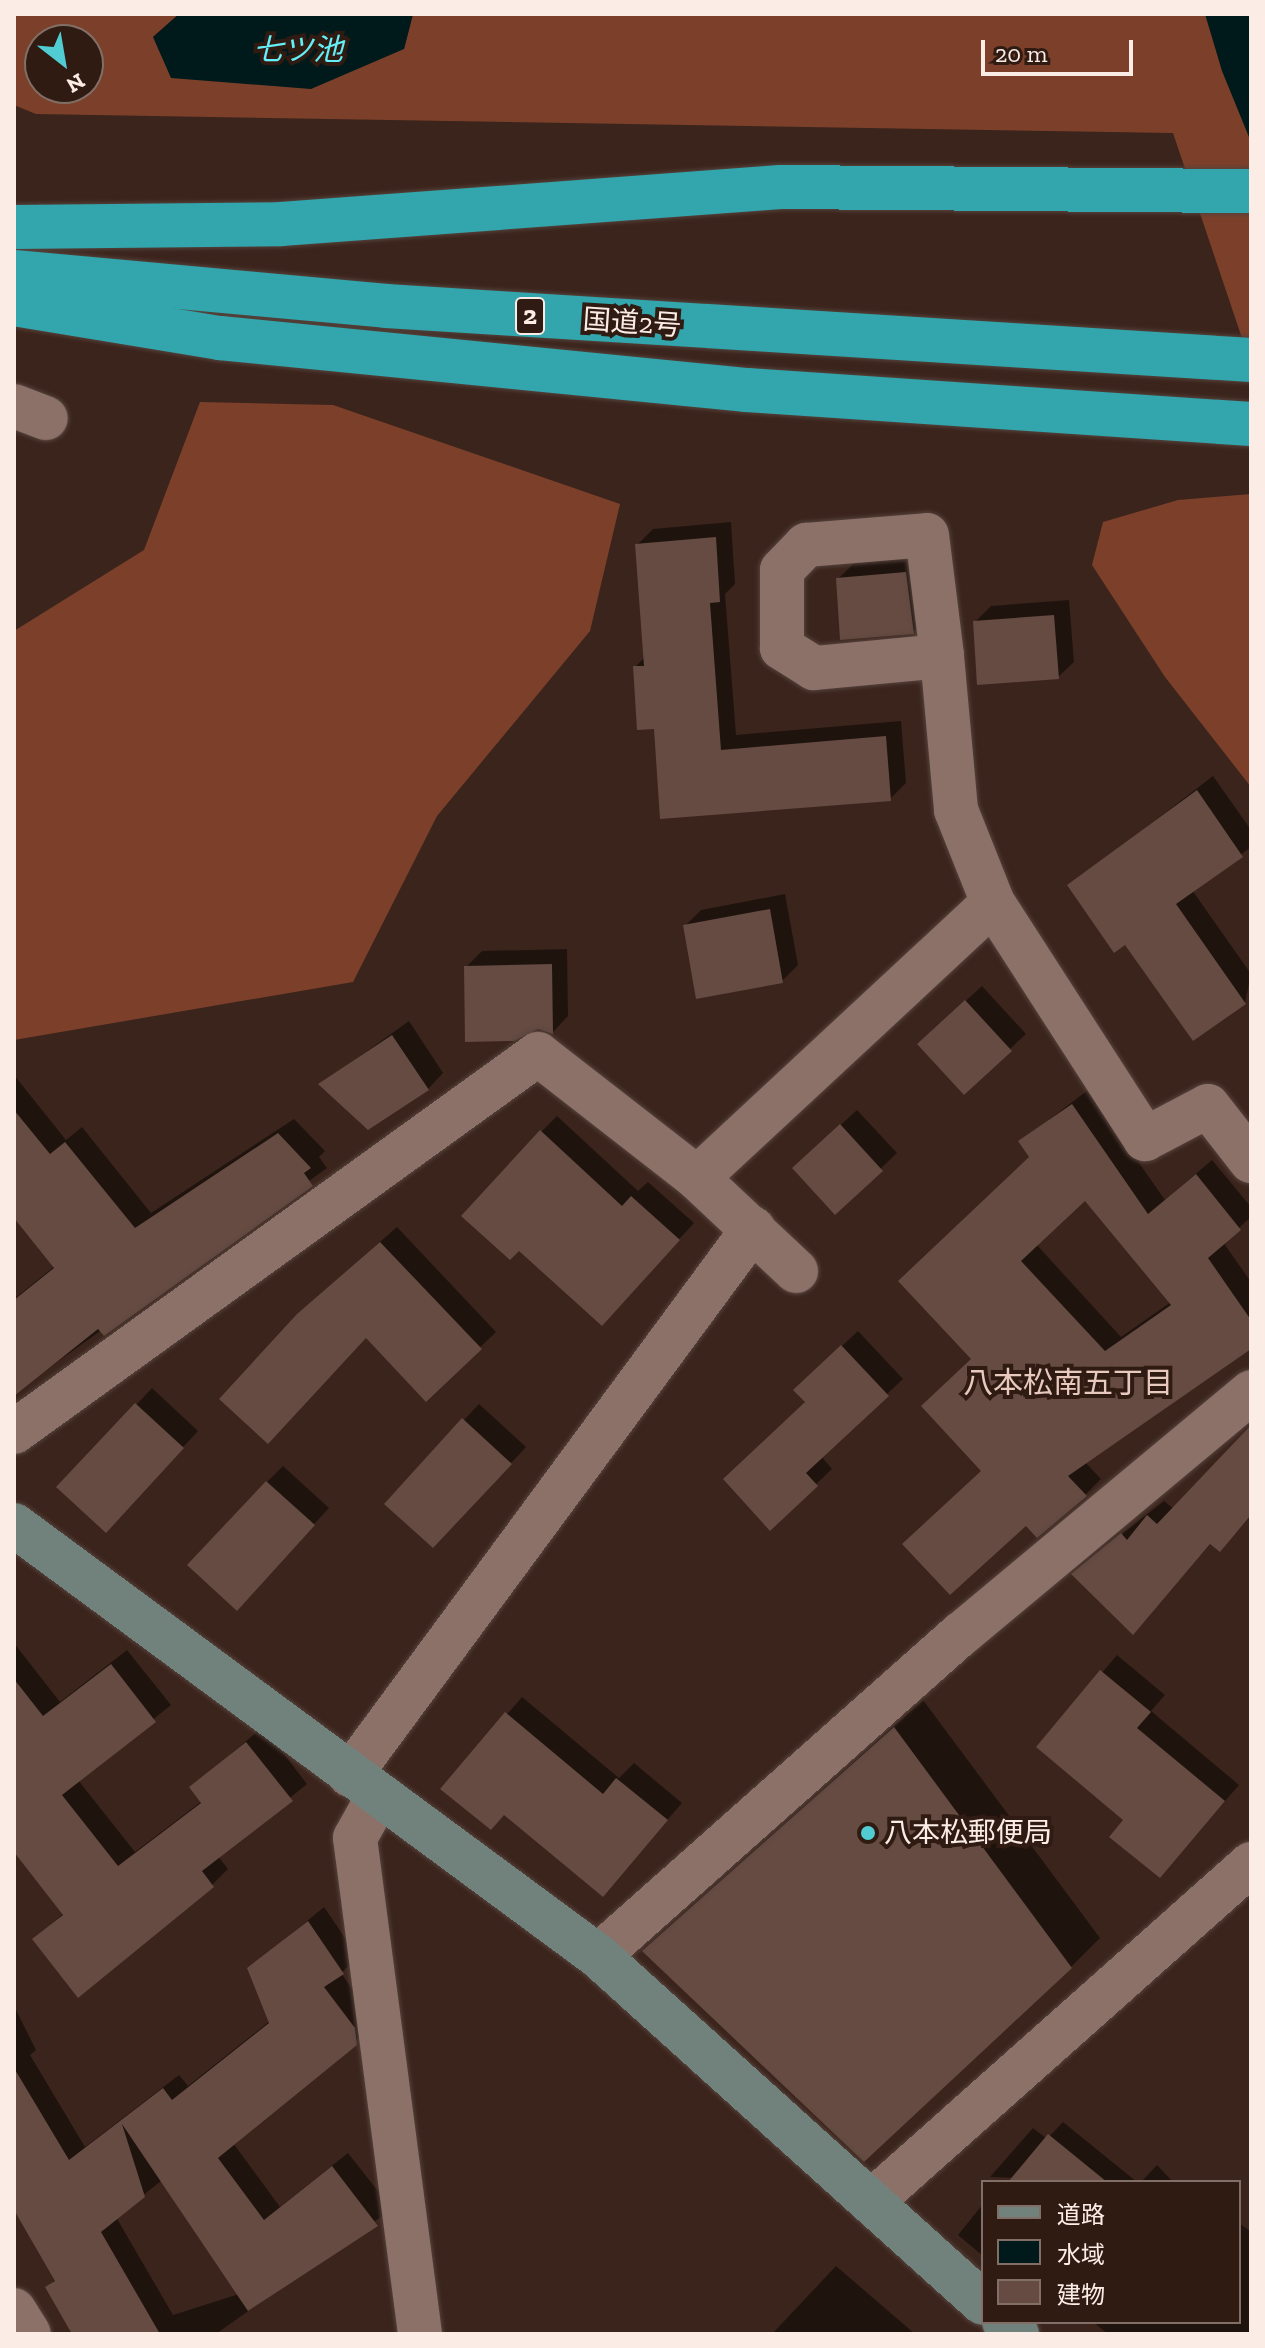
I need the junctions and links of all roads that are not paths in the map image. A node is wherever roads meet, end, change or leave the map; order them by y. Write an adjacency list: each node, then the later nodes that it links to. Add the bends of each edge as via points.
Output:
1 (1251, 191): 2 (highway, via 996,194 781,187 281,224)
2 (14, 227)
3 (14, 272): 5 (highway, 国道2号 / 2, via 1047,352)
4 (14, 304): 6 (highway, via 251,341 747,390)
5 (1251, 360)
6 (1251, 424)
7 (942, 656): 8 (street, via 956,810)
8 (993, 903): 9 (street, via 1145,1139 1208,1106); 10 (street)
9 (1251, 1161)
10 (697, 1178): 11 (street); 14 (street, via 538,1054)
11 (753, 1229): 12 (street); 16 (street)
12 (796, 1271)
13 (1251, 1392): 18 (street, via 961,1634)
14 (14, 1432)
15 (14, 1525): 16 (street)
16 (364, 1785): 18 (street); 23 (street, via 355,1838)
17 (1251, 1864): 19 (street)
18 (598, 1956): 19 (street)
19 (871, 2202): 20 (street)
20 (981, 2301)
21 (14, 2310): 22 (street)
22 (29, 2334)
23 (420, 2334)

